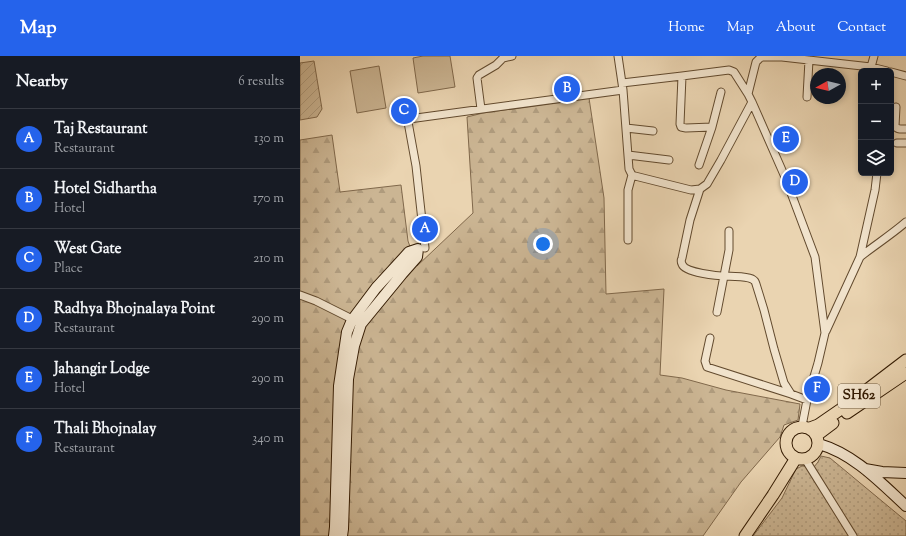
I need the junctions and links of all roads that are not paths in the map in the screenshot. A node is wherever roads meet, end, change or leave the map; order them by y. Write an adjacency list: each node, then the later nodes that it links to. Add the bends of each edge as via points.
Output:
1 (512, 56): 6 (street)
2 (618, 56): 13 (street)
3 (770, 56): 4 (street); 15 (street, via 760,58 756,62)
4 (782, 56): 7 (street)
5 (874, 56): 9 (street)
6 (503, 57): 19 (street, via 477,78)
7 (809, 60): 8 (street); 16 (street)
8 (865, 68)
9 (872, 68)
10 (894, 73): 12 (street)
11 (682, 76): 13 (street); 15 (street, via 732,70); 22 (street, via 681,127)
12 (906, 76)
13 (622, 87): 19 (street); 23 (street)
14 (721, 92): 22 (street)
15 (748, 94): 17 (street)
16 (807, 97)
17 (752, 102): 33 (street, via 707,184); 43 (street, via 785,177 812,249)
18 (896, 107): 20 (street)
19 (481, 110): 37 (street, via 408,120)
20 (894, 114)
21 (894, 122): 24 (street, via 896,128)
22 (712, 127): 30 (street)
23 (626, 128): 25 (street); 28 (street)
24 (906, 129)
25 (653, 131)
26 (897, 143): 27 (street)
27 (906, 143)
28 (628, 155): 29 (street); 31 (street)
29 (669, 160)
30 (699, 165)
31 (632, 175): 33 (street, via 691,190); 36 (street, via 628,190)
32 (877, 176): 38 (street)
33 (700, 189): 39 (street, via 681,263 685,269)
34 (906, 222): 38 (street)
35 (729, 231): 39 (street, via 729,250)
36 (628, 240)
37 (425, 248)
38 (860, 257): 43 (street)
39 (724, 276): 41 (street); 47 (street, via 751,279 756,284 784,383)
40 (300, 295): 42 (street)
41 (717, 312)
42 (357, 322): 42 (street, via 369,297 409,252 418,249 417,257); 54 (street, via 347,332 339,386); 55 (street, via 348,379)
43 (825, 333): 48 (street)
44 (710, 338): 47 (street, via 704,361 707,367)
45 (906, 360): 49 (main road, SH62, via 818,425)
46 (906, 373): 49 (main road, SH62)
47 (791, 394): 48 (street)
48 (807, 400): 49 (street)
49 (812, 433): 50 (main road, SH62, via 818,449 813,455); 50 (main road, SH62, via 794,428 787,436 788,451); 51 (street, via 826,446)
50 (800, 458): 56 (main road, SH62); 57 (street)
51 (865, 469): 52 (street); 53 (street)
52 (906, 473)
53 (906, 506)
54 (334, 536)
55 (342, 536)
56 (745, 536)
57 (853, 536)

